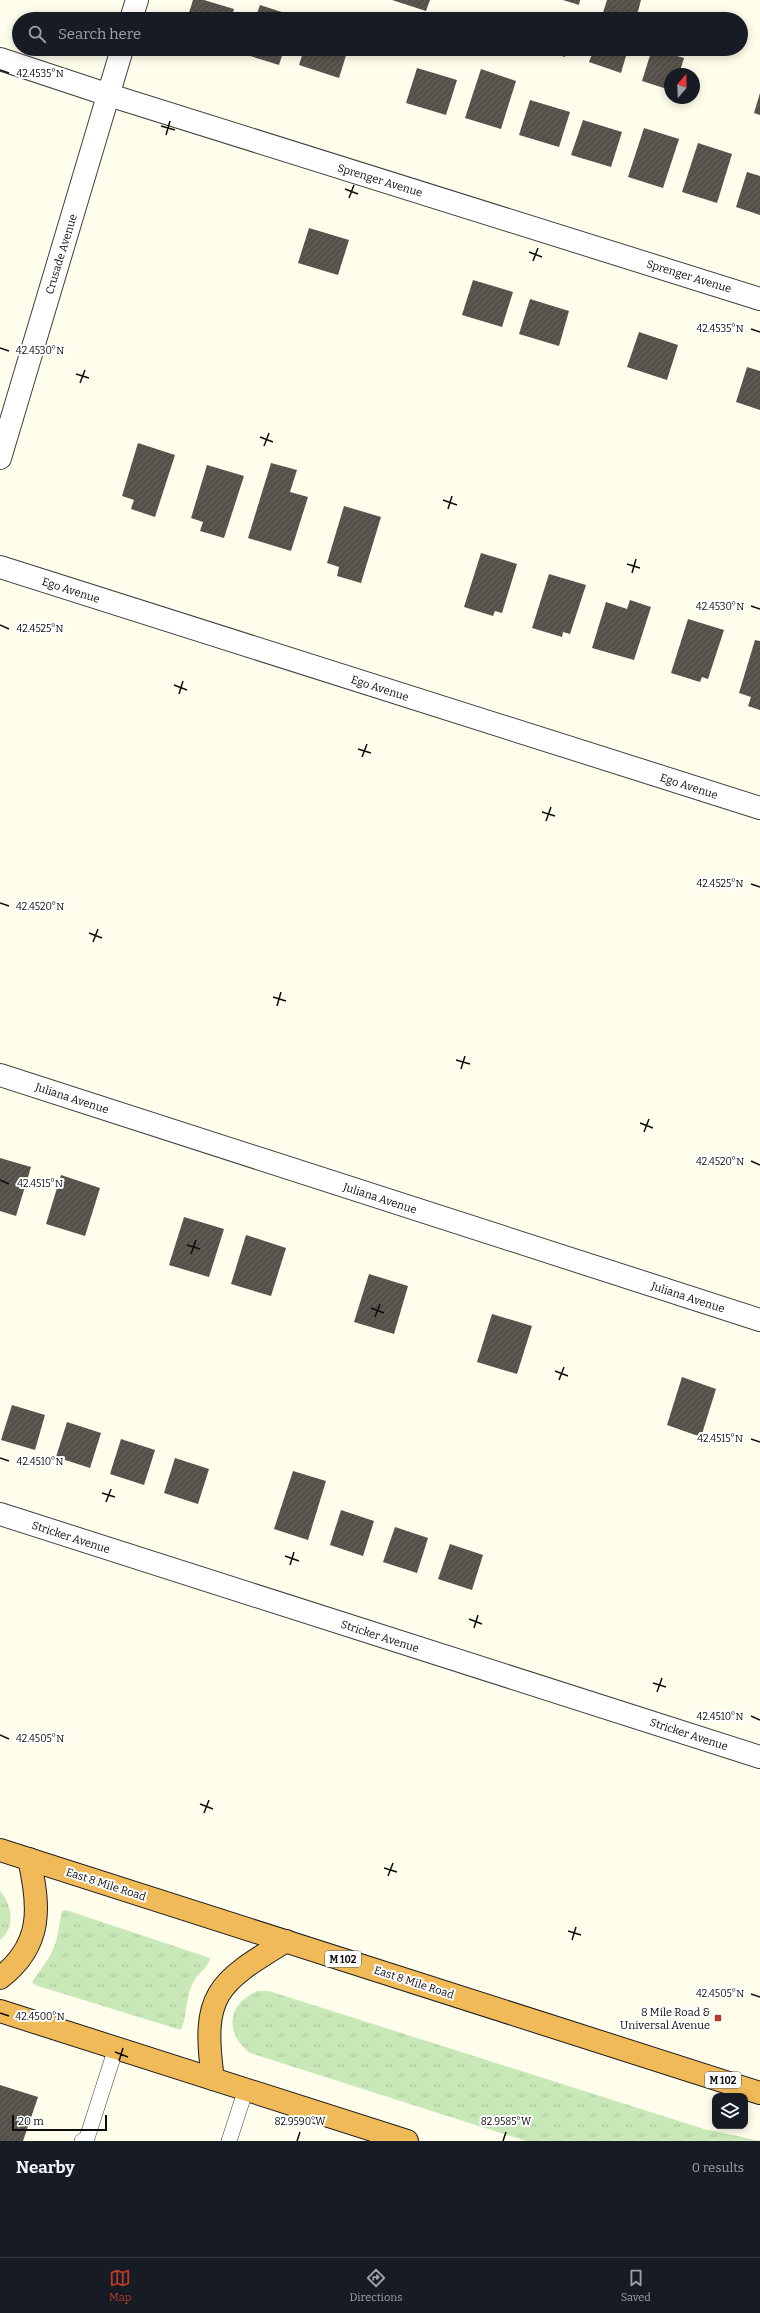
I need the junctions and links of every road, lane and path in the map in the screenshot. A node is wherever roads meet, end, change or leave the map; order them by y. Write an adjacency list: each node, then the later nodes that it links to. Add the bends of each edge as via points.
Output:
1 (137, 0): 2 (street)
2 (134, 12)
3 (120, 56): 5 (street, Crusade Avenue)
4 (0, 59): 5 (street, Sprenger Avenue)
5 (108, 95): 6 (street, Sprenger Avenue); 7 (street, Crusade Avenue)
6 (760, 299)
7 (0, 458)
8 (0, 567): 9 (street, Ego Avenue)
9 (760, 808)
10 (0, 1075): 11 (street, Juliana Avenue)
11 (760, 1320)
12 (0, 1514): 13 (street, Stricker Avenue)
13 (760, 1757)
14 (0, 1850): 15 (highway, East 8 Mile Road / M 102)
15 (29, 1859): 16 (highway, East 8 Mile Road / M 102); 17 (highway, via 38,1908 35,1925 22,1954)
16 (286, 1941): 20 (highway, via 238,1971 223,1986 215,2000 208,2032); 22 (highway, East 8 Mile Road / M 102)
17 (0, 1978)
18 (0, 2011): 19 (highway)
19 (116, 2048): 20 (highway); 23 (lane)
20 (213, 2079): 21 (highway)
21 (246, 2089): 24 (lane); 25 (highway)
22 (760, 2092)
23 (88, 2140)
24 (229, 2141)
25 (407, 2141)

